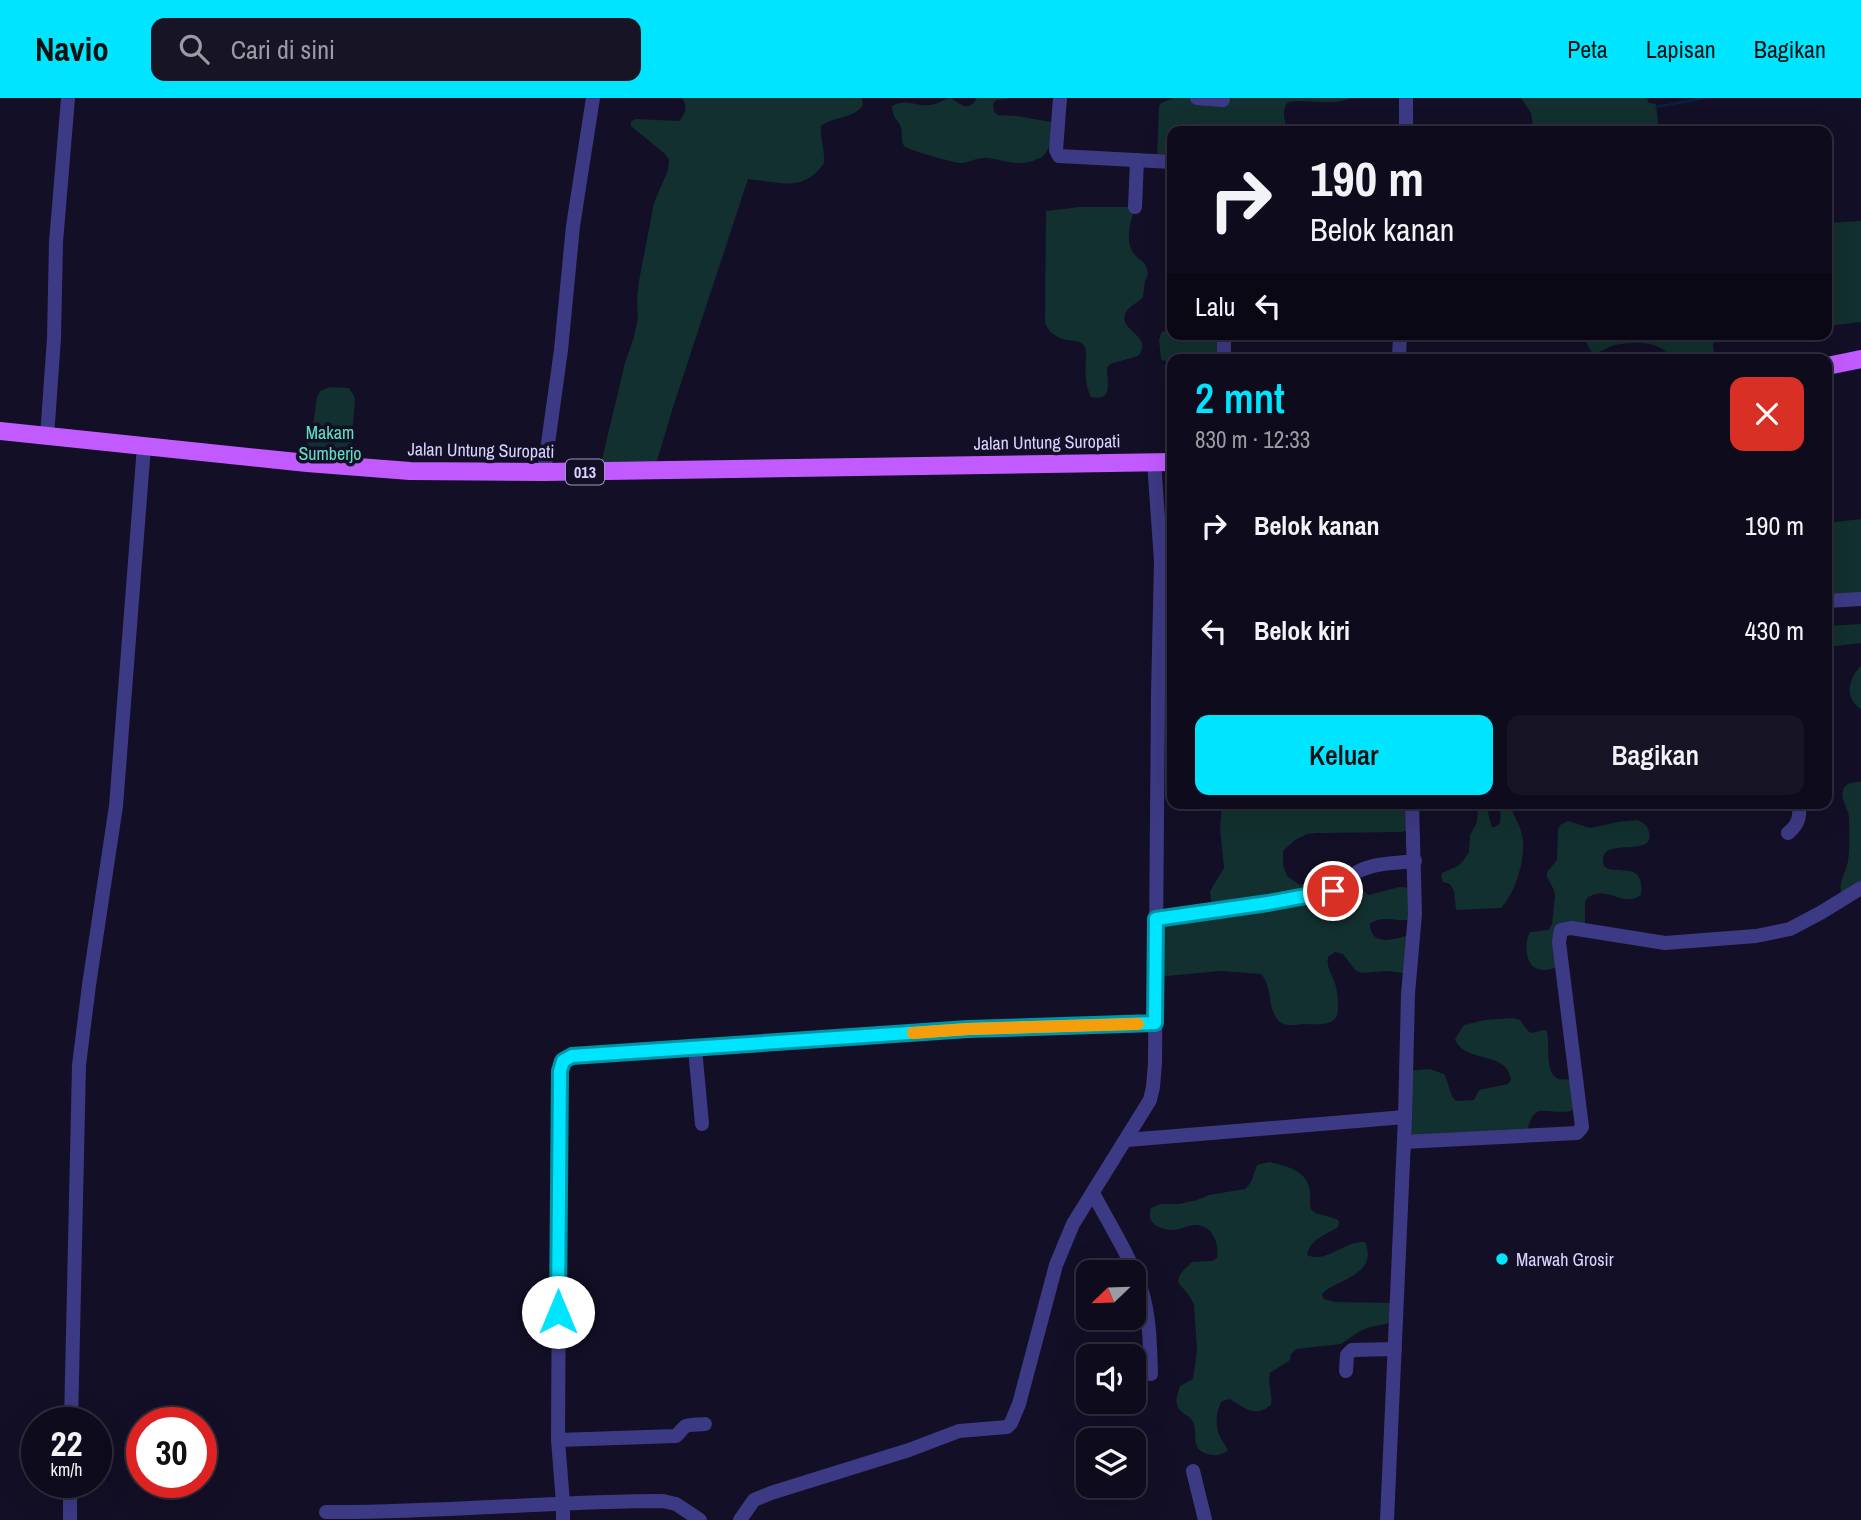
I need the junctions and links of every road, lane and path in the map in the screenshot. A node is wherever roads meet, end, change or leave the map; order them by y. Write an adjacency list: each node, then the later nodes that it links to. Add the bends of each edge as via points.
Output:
1 (68, 98): 14 (street)
2 (593, 98): 18 (street)
3 (1060, 98): 8 (street, via 1059,156)
4 (1197, 98): 6 (street)
5 (1406, 98): 7 (street)
6 (1223, 100)
7 (1406, 126)
8 (1137, 160): 9 (street); 10 (street)
9 (1167, 162)
10 (1135, 207)
11 (1861, 359): 12 (main road)
12 (1832, 365)
13 (0, 431): 14 (main road, Jalan Untung Suropati / 013)
14 (47, 437): 15 (main road, Jalan Untung Suropati / 013)
15 (144, 446): 18 (main road, Jalan Untung Suropati / 013, via 410,471); 37 (street, via 116,806 79,1065)
16 (1154, 461): 17 (main road, Jalan Untung Suropati / 013); 18 (main road, Jalan Untung Suropati / 013); 26 (street, via 1161,561)
17 (1167, 462)
18 (544, 472)
19 (1861, 599): 20 (street)
20 (1832, 601)
21 (1412, 809): 24 (street)
22 (1799, 809): 23 (street, via 1797,825)
23 (1788, 833)
24 (1415, 861): 26 (street, via 1367,867 1333,891); 29 (street)
25 (1861, 888): 32 (street, via 1790,929 1756,936 1665,943 1561,930 1580,1131)
26 (1156, 919): 27 (street)
27 (1155, 1023): 28 (street, via 968,1029); 31 (street, via 1150,1100)
28 (695, 1049): 30 (street); 39 (street, via 572,1056 563,1061)
29 (1405, 1117): 31 (street); 32 (street)
30 (702, 1124)
31 (1127, 1140): 33 (street)
32 (1404, 1142): 34 (street)
33 (1093, 1193): 36 (street, via 1138,1278); 48 (street, via 1073,1224 1056,1265 1019,1404 1007,1427 959,1431 771,1493 754,1500)
34 (1395, 1349): 35 (street, via 1352,1350); 50 (street)
35 (1346, 1371)
36 (1151, 1374)
37 (71, 1407)
38 (705, 1424): 39 (street, via 684,1427 676,1436)
39 (558, 1440): 42 (street)
40 (1193, 1471): 49 (street)
41 (70, 1498): 45 (street)
42 (563, 1503): 44 (street); 46 (street); 47 (street, via 663,1501)
43 (326, 1513): 44 (street)
44 (387, 1516)
45 (70, 1520)
46 (563, 1520)
47 (700, 1520)
48 (740, 1520)
49 (1205, 1520)
50 (1387, 1520)

